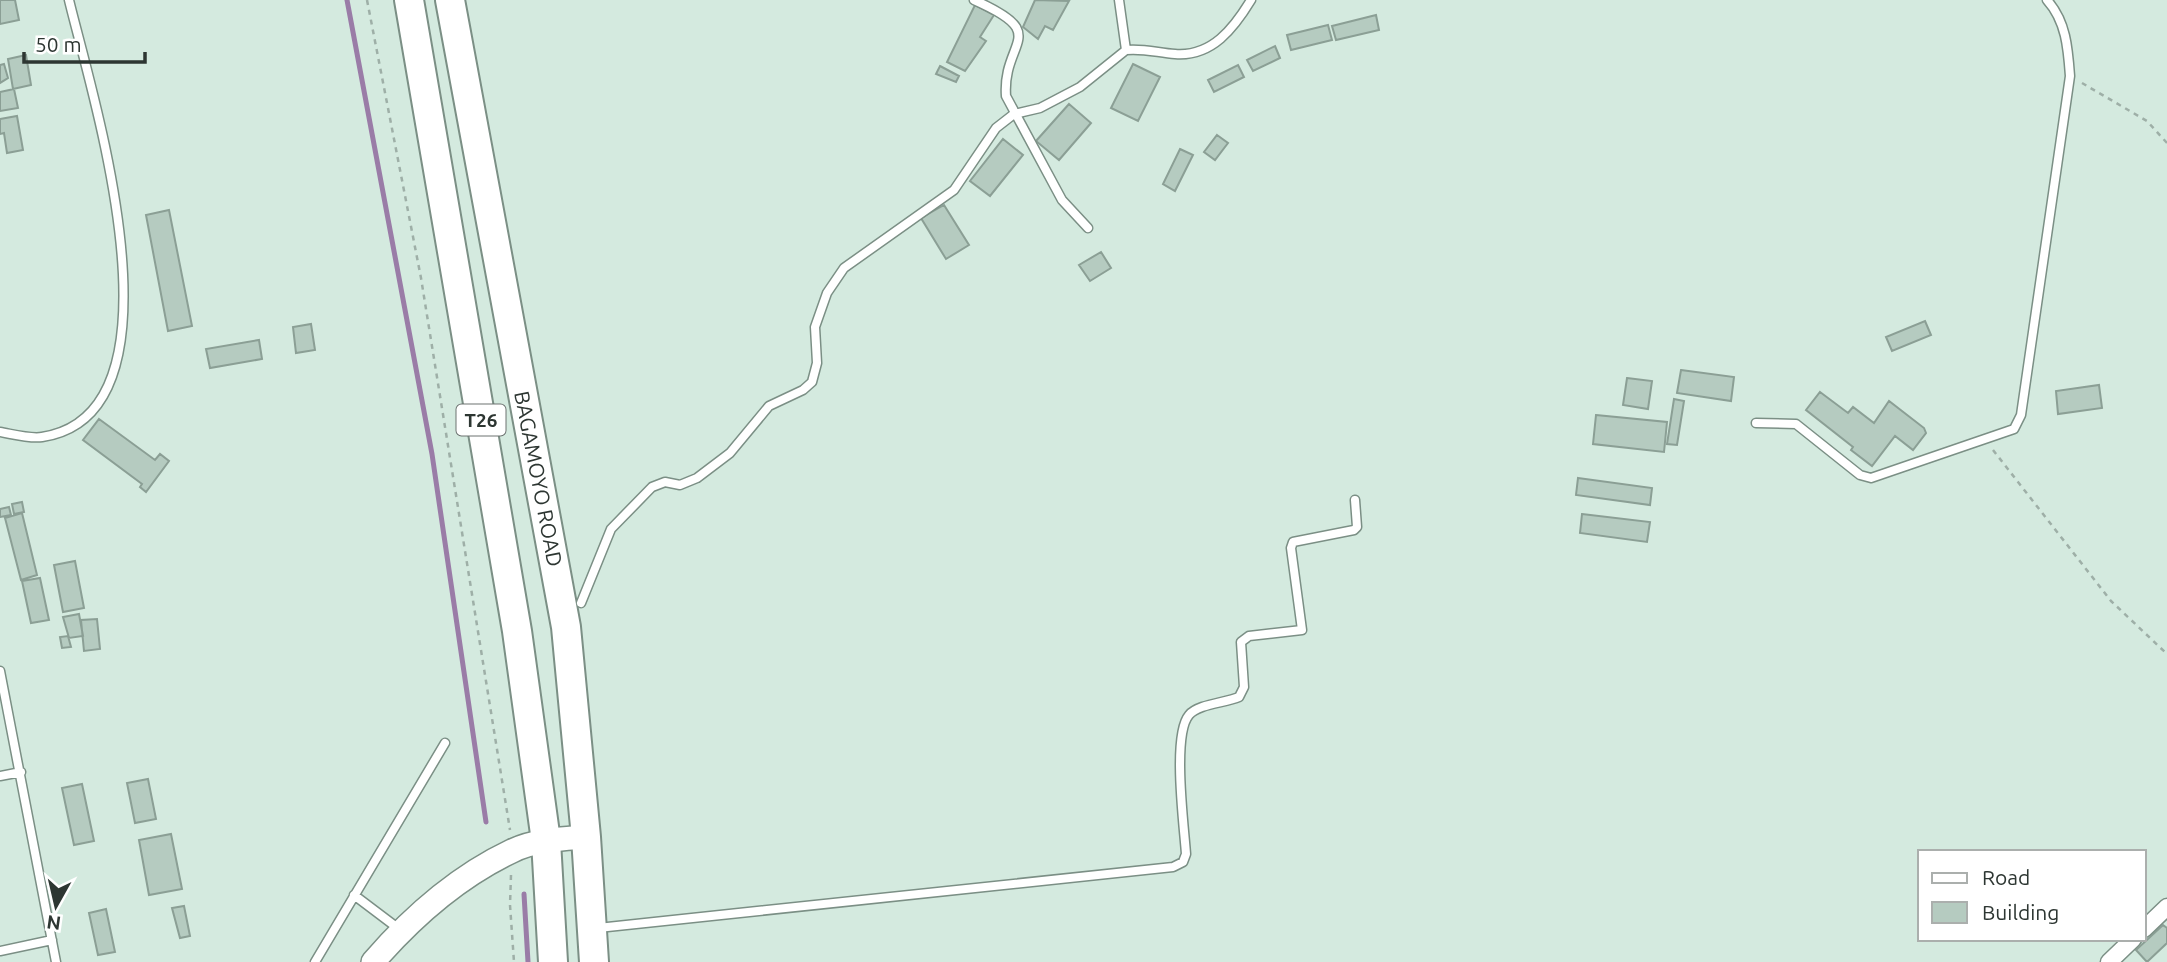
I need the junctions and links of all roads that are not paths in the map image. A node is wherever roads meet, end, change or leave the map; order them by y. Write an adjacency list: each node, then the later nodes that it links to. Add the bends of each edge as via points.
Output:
1 (69, 0): 12 (lane, via 102,138 124,259 125,320 117,367 100,399 76,425 41,437)
2 (409, 0): 20 (highway, T26, via 517,631)
3 (450, 0): 19 (highway, BAGAMOYO ROAD / T26, via 566,627)
4 (974, 0): 9 (lane, via 1008,15 1015,23 1017,47 1005,88)
5 (1119, 0): 8 (lane)
6 (1251, 0): 8 (lane, via 1224,37 1208,48 1180,54)
7 (2047, 0): 11 (lane, via 2056,10 2068,43 2070,76 2021,415 2014,429 1871,478 1860,475 1796,424)
8 (1126, 50): 9 (lane, via 1080,87 1040,108)
9 (1014, 114): 10 (lane, via 1062,200); 14 (lane, via 996,128 954,190 844,268 827,293 815,327 817,363 812,382 769,406 730,453 697,478 680,485 665,482 652,487 611,529)
10 (1087, 228)
11 (1756, 423)
12 (0, 432)
13 (1355, 500): 24 (lane, via 1354,530 1293,542 1302,630 1249,636 1241,642 1244,687 1239,697 1188,715 1180,734 1183,862)
14 (581, 603)
15 (0, 671): 17 (lane)
16 (445, 743): 21 (lane)
17 (21, 772): 18 (lane); 26 (lane)
18 (0, 776)
19 (586, 837): 20 (main road); 24 (highway, BAGAMOYO ROAD / T26)
20 (546, 841): 25 (main road, via 513,850 467,877); 32 (highway, T26)
21 (354, 895): 25 (lane); 30 (lane)
22 (2167, 907): 23 (street)
23 (2146, 927)
24 (592, 928): 33 (highway, BAGAMOYO ROAD / T26)
25 (401, 930): 31 (main road)
26 (52, 940): 28 (lane); 29 (lane)
27 (2131, 941): 34 (street)
28 (0, 951)
29 (56, 962)
30 (315, 962)
31 (373, 962)
32 (554, 962)
33 (594, 962)
34 (2109, 962)

